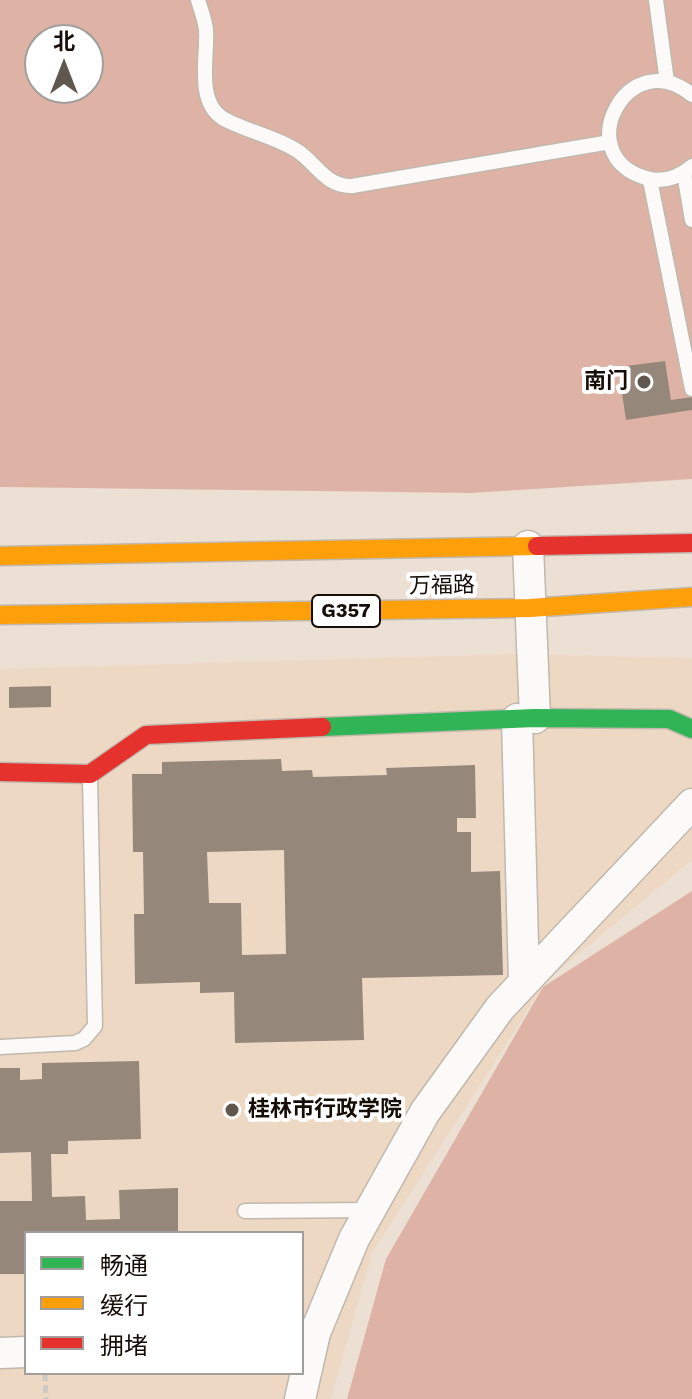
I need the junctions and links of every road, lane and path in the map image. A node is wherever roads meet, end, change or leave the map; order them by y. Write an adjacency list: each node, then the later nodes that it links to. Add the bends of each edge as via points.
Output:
1 (198, 0): 5 (lane, via 206,26 207,93 214,109 226,121 298,151 337,184 352,186)
2 (656, 0): 3 (lane)
3 (667, 82): 4 (lane); 5 (lane, via 641,85 622,98 610,118)
4 (692, 95)
5 (610, 142): 7 (lane, via 621,163)
6 (688, 170): 7 (lane); 8 (lane)
7 (650, 180): 9 (lane)
8 (692, 220)
9 (692, 389)
10 (692, 543): 11 (main road, 万福路)
11 (528, 546): 12 (main road, 万福路); 14 (street)
12 (0, 556)
13 (692, 597): 14 (main road, 万福路 / G357)
14 (530, 608): 15 (main road, 万福路 / G357); 16 (street)
15 (0, 615)
16 (526, 719): 17 (main road, via 669,719); 19 (main road, via 146,735); 21 (street)
17 (692, 729)
18 (0, 772): 19 (main road)
19 (90, 774): 22 (lane, via 95,1026 75,1043)
20 (692, 804): 21 (street)
21 (524, 981): 23 (street, via 425,1112)
22 (0, 1047)
23 (370, 1210): 24 (lane); 25 (street)
24 (245, 1211)
25 (308, 1334): 28 (street)
26 (24, 1352): 27 (street)
27 (0, 1353)
28 (304, 1366)
29 (45, 1375): 31 (path)
30 (303, 1375): 32 (street)
31 (46, 1399)
32 (300, 1399)

